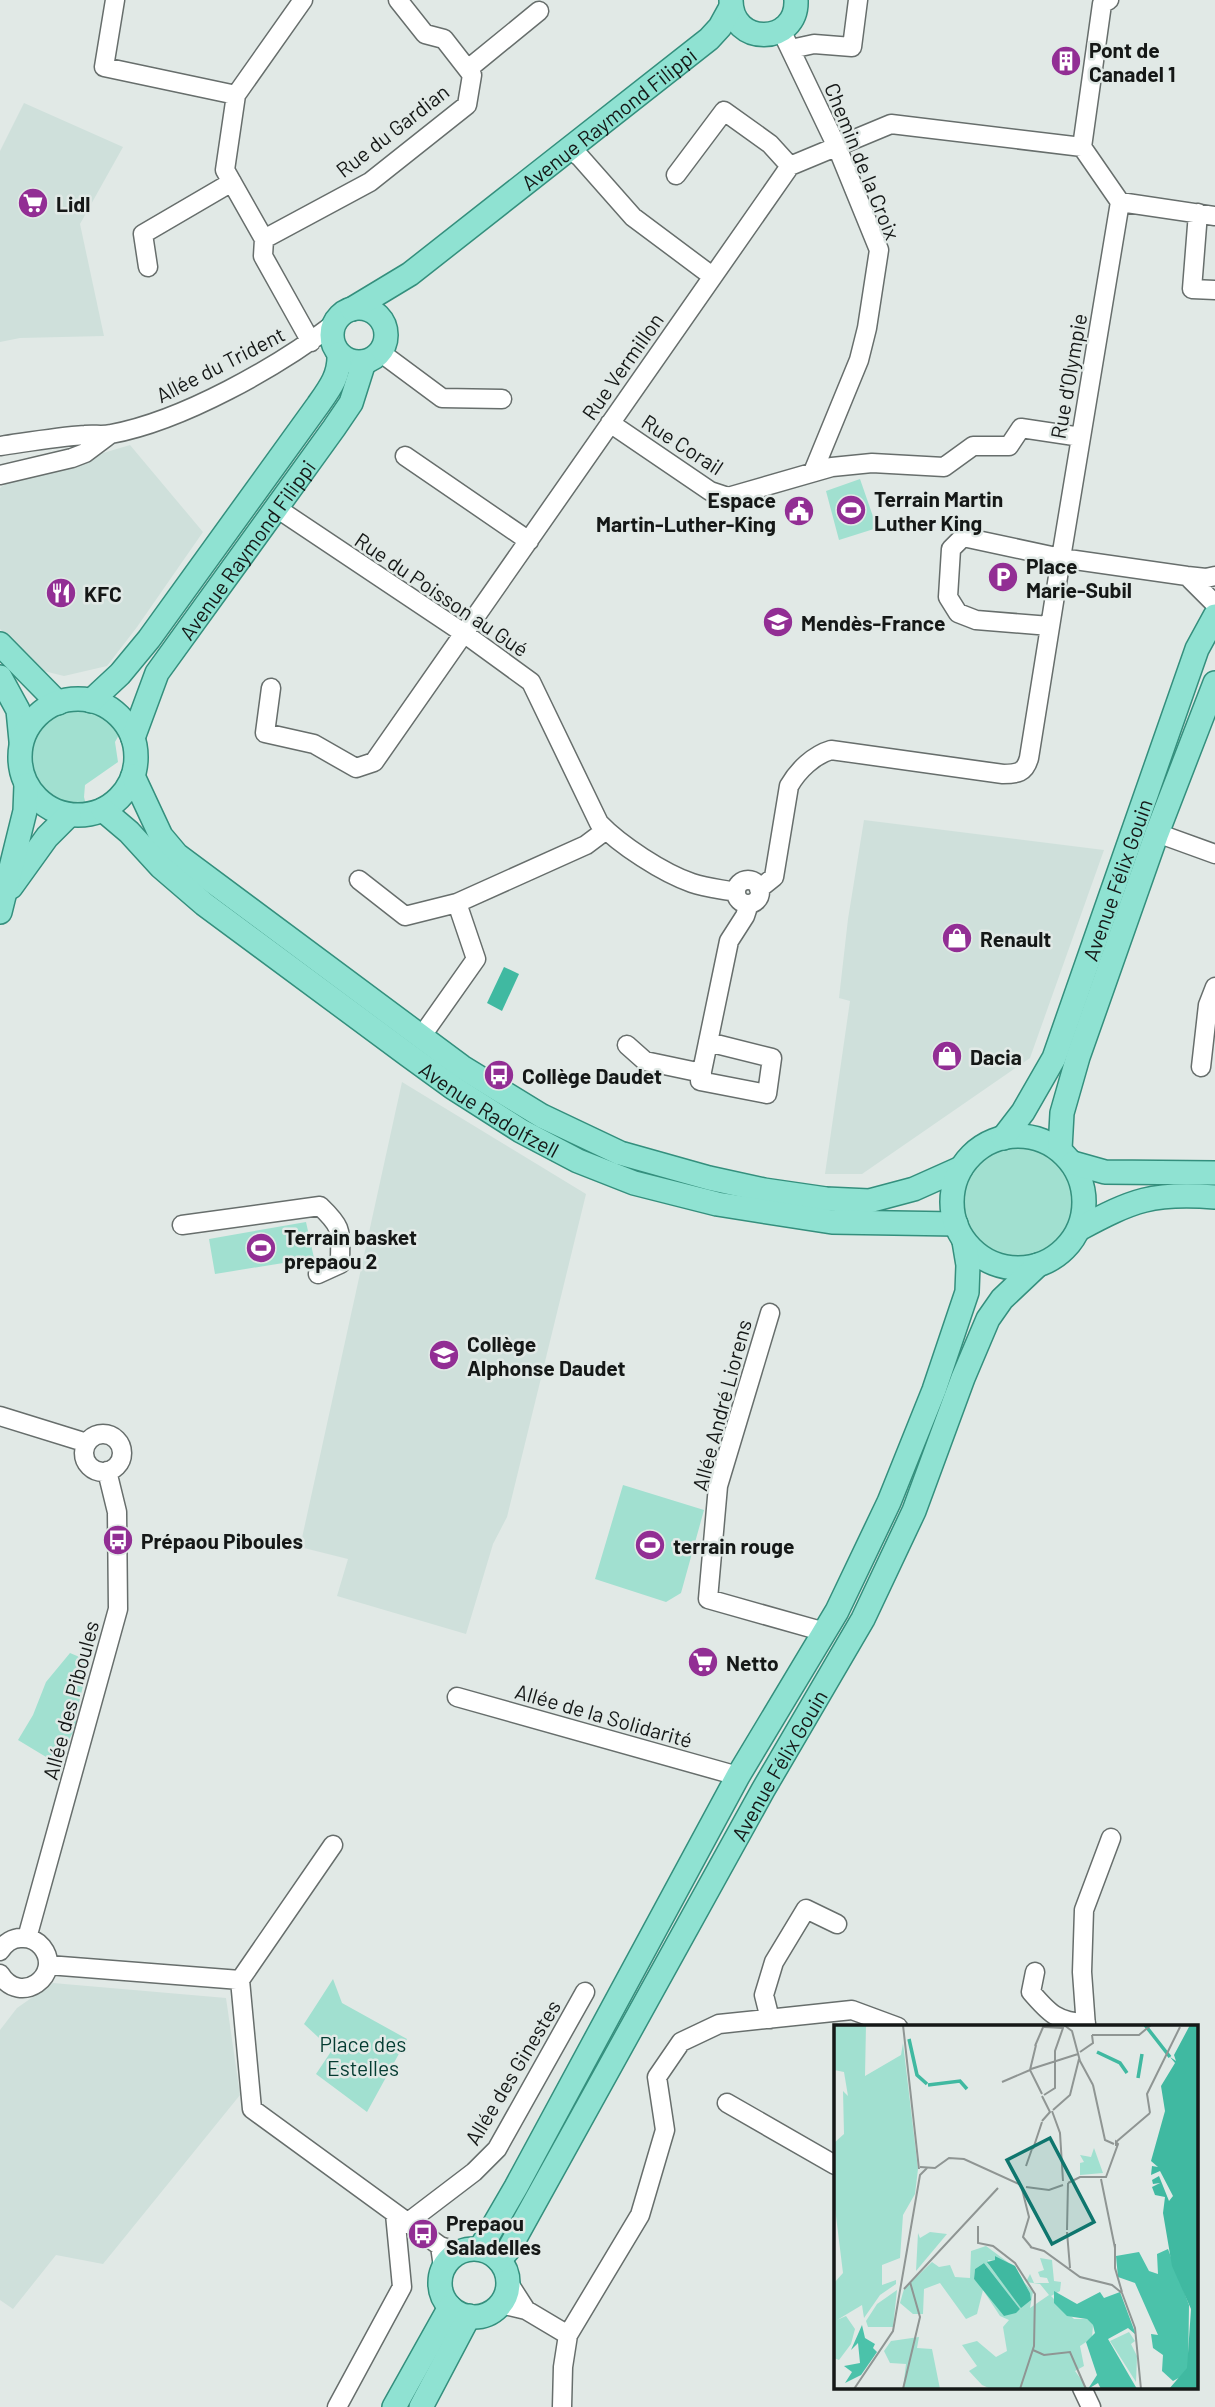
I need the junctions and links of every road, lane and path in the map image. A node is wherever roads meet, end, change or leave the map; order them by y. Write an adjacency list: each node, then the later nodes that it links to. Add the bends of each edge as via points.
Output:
1 (115, 0): 13 (street, via 104,67)
2 (303, 0): 13 (street)
3 (398, 0): 12 (street, Rue du Gardian, via 425,34 444,39)
4 (796, 0): 11 (main road)
5 (858, 0): 11 (street, via 852,47)
6 (1107, 1): 15 (street, via 1102,4)
7 (731, 4): 9 (main road, via 734,17); 10 (main road, Avenue Raymond Filippi)
8 (539, 11): 12 (street)
9 (750, 32): 10 (main road, Avenue Raymond Filippi); 11 (main road, Avenue Raymond Filippi)
10 (709, 39): 16 (main road, Avenue Raymond Filippi)
11 (786, 40): 14 (street, Chemin de la Croix)
12 (468, 69): 22 (street, Rue du Gardian, via 472,75 467,105 370,181)
13 (236, 95): 19 (street, via 225,170)
14 (837, 147): 15 (street, via 891,124); 17 (street); 38 (street, Chemin de la Croix, via 879,250 859,360)
15 (1082, 147): 20 (street)
16 (568, 148): 24 (main road, Avenue Raymond Filippi); 25 (street, via 633,217)
17 (790, 166): 18 (street, via 770,144 724,111); 25 (street, Rue Vermillon)
18 (676, 175)
19 (232, 182): 22 (street); 23 (street, via 144,234)
20 (1120, 202): 21 (street); 35 (street, Rue d'Olympie)
21 (1206, 215): 26 (street, via 1192,289)
22 (264, 239): 29 (street, via 263,256)
23 (148, 267)
24 (410, 274): 27 (main road, Avenue Raymond Filippi); 28 (main road, Avenue Raymond Filippi, via 388,310)
25 (712, 276): 33 (street, Rue Vermillon)
26 (1215, 290)
27 (344, 316): 28 (main road, via 360,308 375,313); 29 (street, Allée du Trident); 30 (main road, via 332,331)
28 (384, 326): 31 (main road, via 385,344)
29 (311, 342): 30 (street, Allée du Trident); 34 (street, Allée du Trident, via 212,397 156,422)
30 (337, 351): 31 (main road, via 355,362); 53 (main road, Avenue Raymond Filippi, via 340,367 318,405 149,639)
31 (372, 357): 32 (street, via 442,398); 40 (main road, Avenue Raymond Filippi, via 351,403)
32 (502, 399)
33 (610, 423): 38 (street, Rue Corail, via 710,491 728,497); 41 (street, Rue Vermillon)
34 (109, 435): 36 (street, Allée du Trident); 39 (street, Allée du Trident, via 72,458)
35 (1081, 437): 38 (street, Rue Corail, via 1021,428 1009,446 973,446 944,467 872,463); 42 (street, Rue d'Olympie)
36 (0, 446)
37 (405, 456): 41 (street)
38 (813, 472)
39 (0, 474)
40 (278, 509): 48 (street, Rue du Poisson au Gué); 55 (main road, Avenue Raymond Filippi, via 158,673)
41 (528, 541): 48 (street, Rue Vermillon)
42 (1060, 558): 43 (street); 47 (street); 47 (street, via 963,537 951,549 948,597 958,613 975,620)
43 (1187, 576): 44 (street); 45 (street)
44 (1215, 576)
45 (1215, 604)
46 (1215, 616): 76 (main road, Avenue Félix Gouin, via 1197,649 1054,1058)
47 (1050, 626): 65 (street, via 1029,758 1022,771 1003,774 831,750 821,753 789,786 774,877)
48 (465, 634): 52 (street, Rue Vermillon, via 374,762 356,768 314,744 265,733); 61 (street, Rue du Poisson au Gué, via 531,682 598,823)
49 (0, 644): 54 (main road)
50 (0, 677): 56 (main road, via 18,710)
51 (1215, 683): 62 (main road, Avenue Félix Gouin)
52 (271, 688)
53 (91, 701): 54 (main road); 55 (main road, via 119,716)
54 (58, 703): 56 (main road, via 32,722)
55 (133, 738): 57 (main road)
56 (21, 744): 58 (main road)
57 (133, 776): 59 (main road, via 121,797); 71 (main road, Avenue Radolfzell, via 161,836 177,855)
58 (26, 785): 60 (main road, via 44,804); 66 (main road, via 24,811)
59 (103, 810): 60 (main road); 83 (main road, Avenue Radolfzell, via 204,904 426,1069 521,1131 578,1161 634,1183 717,1204 832,1222)
60 (69, 815): 66 (main road)
61 (606, 830): 67 (street, Rue du Poisson au Gué, via 691,883); 68 (street, via 586,845)
62 (1157, 833): 63 (street); 77 (main road, Avenue Félix Gouin, via 1062,1113)
63 (1215, 854)
64 (359, 880): 68 (street, via 405,916)
65 (759, 889): 67 (street, via 747,880); 69 (street, via 757,900)
66 (3, 892)
67 (736, 892): 69 (street, via 739,901)
68 (457, 904): 71 (street, via 476,959)
69 (749, 904): 72 (street, via 729,941)
70 (1215, 987): 74 (street, via 1208,1005)
71 (421, 1037): 78 (main road, Avenue Radolfzell, via 542,1116 620,1153 709,1178 789,1194 869,1201 915,1189)
72 (708, 1042): 75 (street); 75 (street, via 772,1058 767,1094 700,1081)
73 (627, 1045): 75 (street, via 645,1061)
74 (1201, 1067)
75 (702, 1073)
76 (1003, 1138): 77 (main road, via 1032,1137); 78 (main road, via 981,1146)
77 (1066, 1156): 79 (main road, via 1105,1172); 82 (main road, via 1081,1179 1084,1195)
78 (961, 1168): 83 (main road, via 952,1196)
79 (1215, 1174)
80 (1215, 1197): 82 (main road, via 1157,1195 1124,1205)
81 (182, 1225): 85 (street, via 320,1206 340,1229 340,1264)
82 (1079, 1229): 84 (main road, via 1069,1245)
83 (960, 1233): 84 (main road, via 984,1259 997,1265); 90 (main road, Avenue Félix Gouin, via 968,1265 967,1292 934,1390 889,1502)
84 (1038, 1265): 109 (main road, Avenue Félix Gouin, via 988,1318 914,1511 863,1619 509,2249)
85 (318, 1274)
86 (770, 1313): 90 (street, Allée André Liorens, via 718,1486 708,1599)
87 (0, 1416): 88 (street)
88 (87, 1443): 89 (street, via 86,1461); 89 (street, via 106,1434 120,1445 120,1461)
89 (107, 1471): 96 (street, Allée des Piboules, via 117,1512 118,1609)
90 (825, 1632): 92 (main road, Avenue Félix Gouin)
91 (457, 1697): 92 (street, Allée de la Solidarité)
92 (738, 1776): 109 (main road, Avenue Félix Gouin, via 516,2187)
93 (1111, 1838): 105 (street, via 1084,1910)
94 (333, 1845): 100 (street)
95 (837, 1924): 103 (street, via 806,1909 774,1962 764,1995)
96 (27, 1938): 97 (street, via 10,1940); 98 (street, via 40,1944)
97 (0, 1951)
98 (48, 1965): 100 (street); 101 (street, via 36,1984 22,1988)
99 (1035, 1972): 105 (street, via 1031,1992 1046,2010 1067,2022)
100 (240, 1980): 108 (street, via 252,2109)
101 (3, 1984)
102 (585, 1992): 108 (street, Allée des Ginestes, via 497,2149 474,2172)
103 (770, 2018): 104 (street, via 852,2010); 112 (street, via 719,2024 681,2042 657,2077 665,2130 640,2216)
104 (893, 2025)
105 (1086, 2025)
106 (727, 2103): 107 (street)
107 (834, 2164)
108 (401, 2218): 109 (street); 114 (street, via 402,2287)
109 (464, 2255): 110 (main road, via 505,2270); 111 (main road, via 440,2277 440,2288)
110 (504, 2293): 111 (main road, via 492,2312 481,2316); 112 (street)
111 (459, 2312): 115 (main road); 116 (main road)
112 (568, 2334): 117 (street)
113 (1083, 2390): 118 (street)
114 (337, 2407)
115 (394, 2407)
116 (421, 2407)
117 (562, 2407)
118 (1091, 2407)

